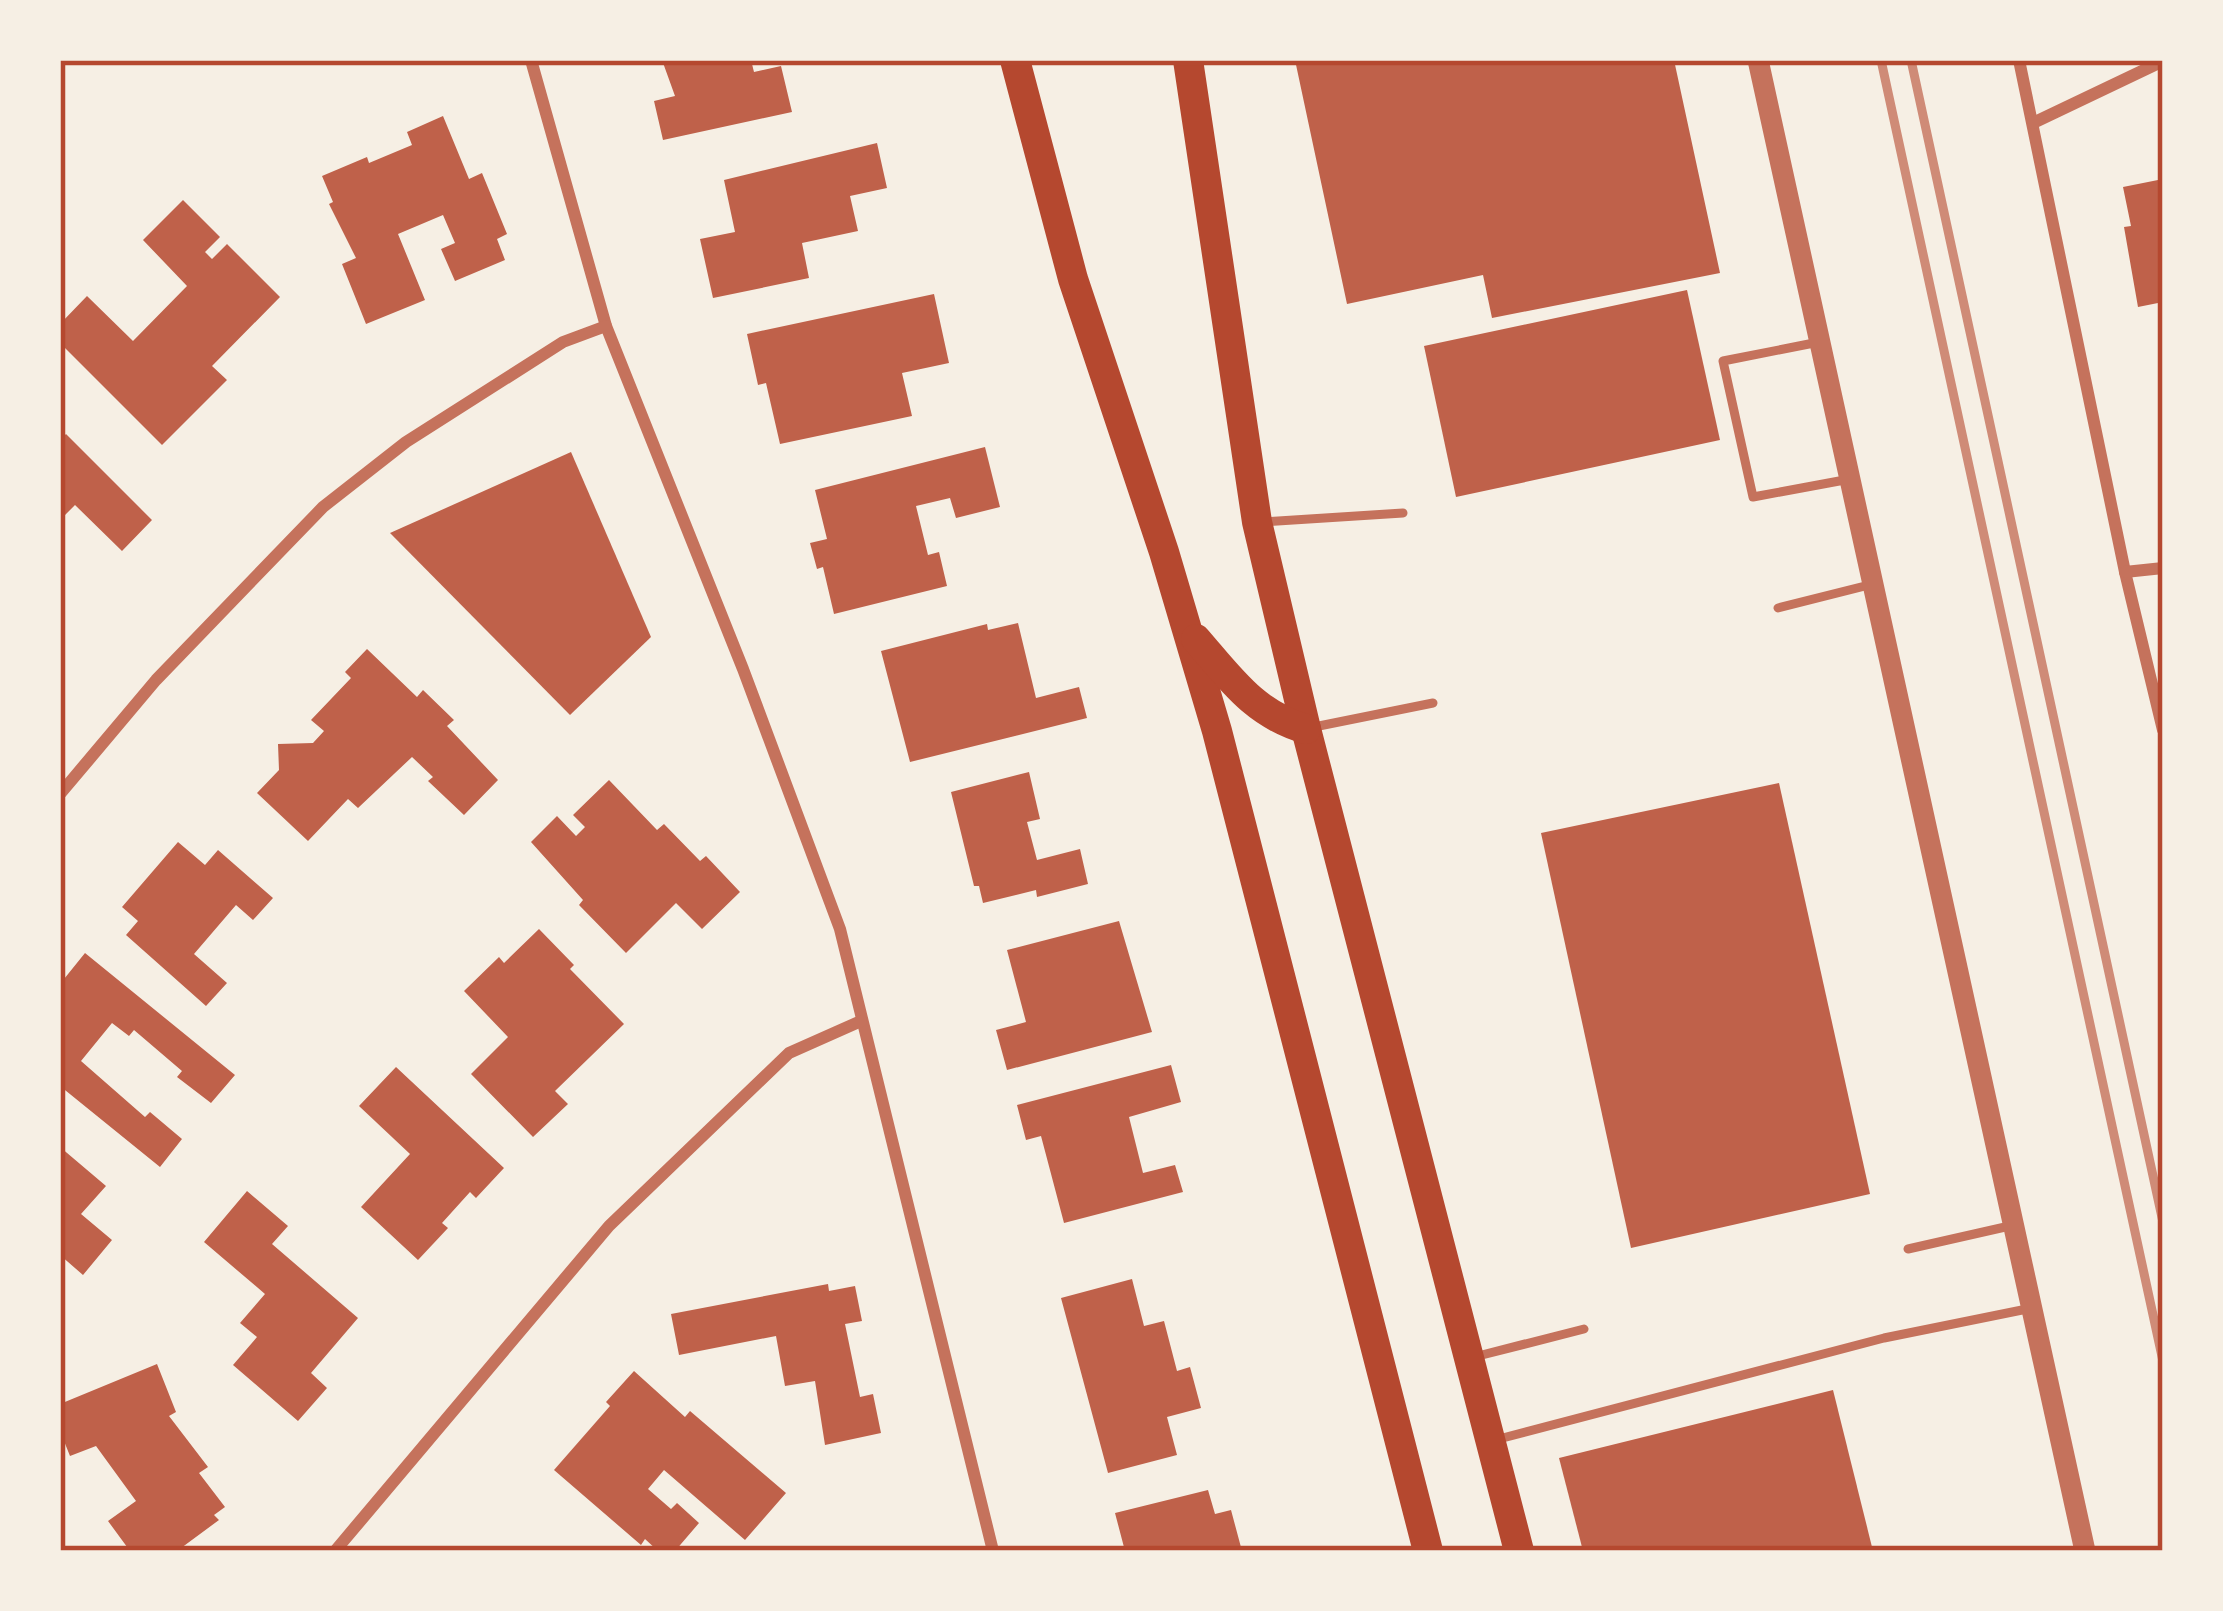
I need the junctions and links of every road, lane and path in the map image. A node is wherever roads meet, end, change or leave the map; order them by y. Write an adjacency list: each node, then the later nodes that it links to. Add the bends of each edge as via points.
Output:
1 (532, 60): 8 (street)
2 (1015, 60): 17 (main road, via 1073,279)
3 (1189, 60): 12 (main road)
4 (1758, 60): 9 (street)
5 (2019, 60): 7 (street)
6 (2163, 61): 7 (street)
7 (2033, 123): 14 (street)
8 (606, 326): 21 (street, via 563,342 425,429 323,507 156,680); 22 (street, via 841,928)
9 (1820, 342): 10 (street); 10 (lane, via 1723,361 1743,452 1753,497)
10 (1850, 478): 15 (street)
11 (1403, 513): 12 (lane)
12 (1257, 522): 19 (main road)
13 (2163, 568): 14 (street)
14 (2126, 572): 20 (street)
15 (1873, 584): 16 (lane); 23 (street)
16 (1778, 608)
17 (1188, 629): 19 (main road, via 1274,720); 31 (main road)
18 (1433, 703): 19 (lane)
19 (1306, 729): 27 (main road)
20 (2163, 730)
21 (60, 794)
22 (861, 1021): 29 (street, via 789,1054 610,1226); 30 (street)
23 (2014, 1225): 24 (lane); 25 (street)
24 (1908, 1249)
25 (2032, 1308): 28 (lane, via 1884,1338); 33 (street)
26 (1584, 1329): 27 (lane)
27 (1468, 1358): 28 (main road)
28 (1490, 1441): 32 (main road)
29 (335, 1551)
30 (993, 1551)
31 (1428, 1551)
32 (1519, 1551)
33 (2086, 1551)

